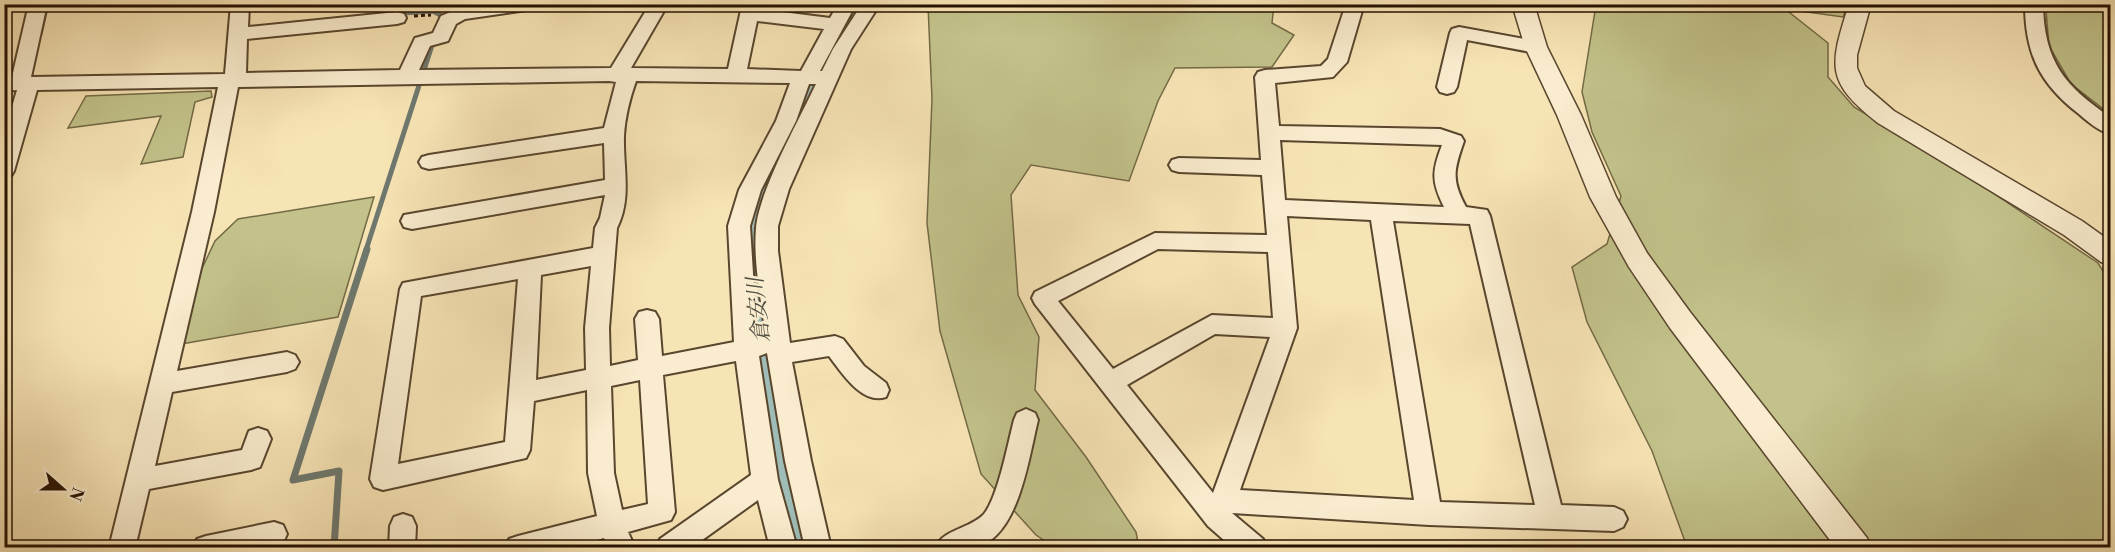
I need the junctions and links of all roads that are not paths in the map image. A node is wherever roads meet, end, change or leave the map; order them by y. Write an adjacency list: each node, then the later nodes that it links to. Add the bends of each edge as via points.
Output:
1 (38, 4): 23 (street)
2 (240, 4): 15 (street)
3 (527, 4): 19 (street, via 460,14 448,20 441,37 422,42)
4 (659, 4): 21 (street)
5 (847, 4): 14 (street)
6 (871, 4): 16 (street)
7 (1355, 4): 26 (street, via 1337,62 1326,72 1265,77)
8 (1860, 4): 39 (street, via 1845,52 1845,66 1849,84 1861,98 1886,117 2073,228)
9 (2034, 4): 25 (street, via 2032,27 2039,57 2060,87)
10 (1520, 5): 17 (street)
11 (746, 9): 14 (street); 18 (street)
12 (356, 13): 13 (street); 15 (street)
13 (397, 18)
14 (834, 24): 16 (street)
15 (238, 34): 22 (street, via 236,74)
16 (835, 43): 20 (street)
17 (1536, 47): 24 (street, via 1459,33); 71 (street, via 1604,197 1638,260)
18 (736, 74): 20 (street); 21 (street)
19 (416, 76): 21 (street); 22 (street)
20 (813, 77): 43 (street, via 767,226); 43 (street, via 750,190 739,226)
21 (624, 78): 27 (street)
22 (232, 79): 23 (street); 47 (street)
23 (26, 85): 31 (street)
24 (1447, 87)
25 (2110, 127)
26 (1271, 133): 30 (street); 35 (street, via 1440,136 1454,141 1444,166 1443,185)
27 (609, 135): 28 (street); 32 (street)
28 (429, 162)
29 (1179, 165): 30 (street)
30 (1274, 168): 33 (street)
31 (4, 171)
32 (615, 186): 36 (street); 38 (street)
33 (1277, 208): 34 (street); 37 (street)
34 (1381, 213): 35 (street); 56 (street)
35 (1458, 215): 57 (street, via 1479,216)
36 (412, 221)
37 (1280, 244): 42 (street); 48 (street, via 1155,241 1042,298)
38 (603, 255): 40 (street); 46 (street)
39 (2110, 255)
40 (530, 269): 50 (street); 50 (street, via 411,289 383,479 517,450)
41 (647, 319): 45 (street)
42 (1285, 328): 48 (street, via 1212,324); 55 (street)
43 (765, 347): 45 (street); 49 (street, via 835,346 856,373); 54 (street); 68 (street)
44 (287, 362): 47 (street)
45 (651, 369): 46 (street); 59 (street, via 662,512)
46 (595, 378): 50 (street); 59 (street, via 601,473)
47 (163, 383): 53 (street)
48 (1110, 383): 55 (street)
49 (877, 390)
50 (523, 393)
51 (1026, 420): 69 (street, via 994,521)
52 (258, 439): 53 (street, via 251,459)
53 (139, 480): 62 (street)
54 (765, 480): 66 (street); 67 (street)
55 (1220, 510): 56 (street); 70 (street)
56 (1429, 513): 57 (street)
57 (1551, 517): 58 (street)
58 (1614, 519)
59 (611, 524): 61 (street); 65 (street)
60 (274, 534): 63 (street)
61 (566, 541): 64 (street)
62 (122, 548)
63 (206, 548)
64 (518, 548)
65 (622, 548)
66 (669, 548)
67 (784, 548)
68 (818, 548)
69 (948, 548)
70 (1254, 548)
71 (1856, 548)

